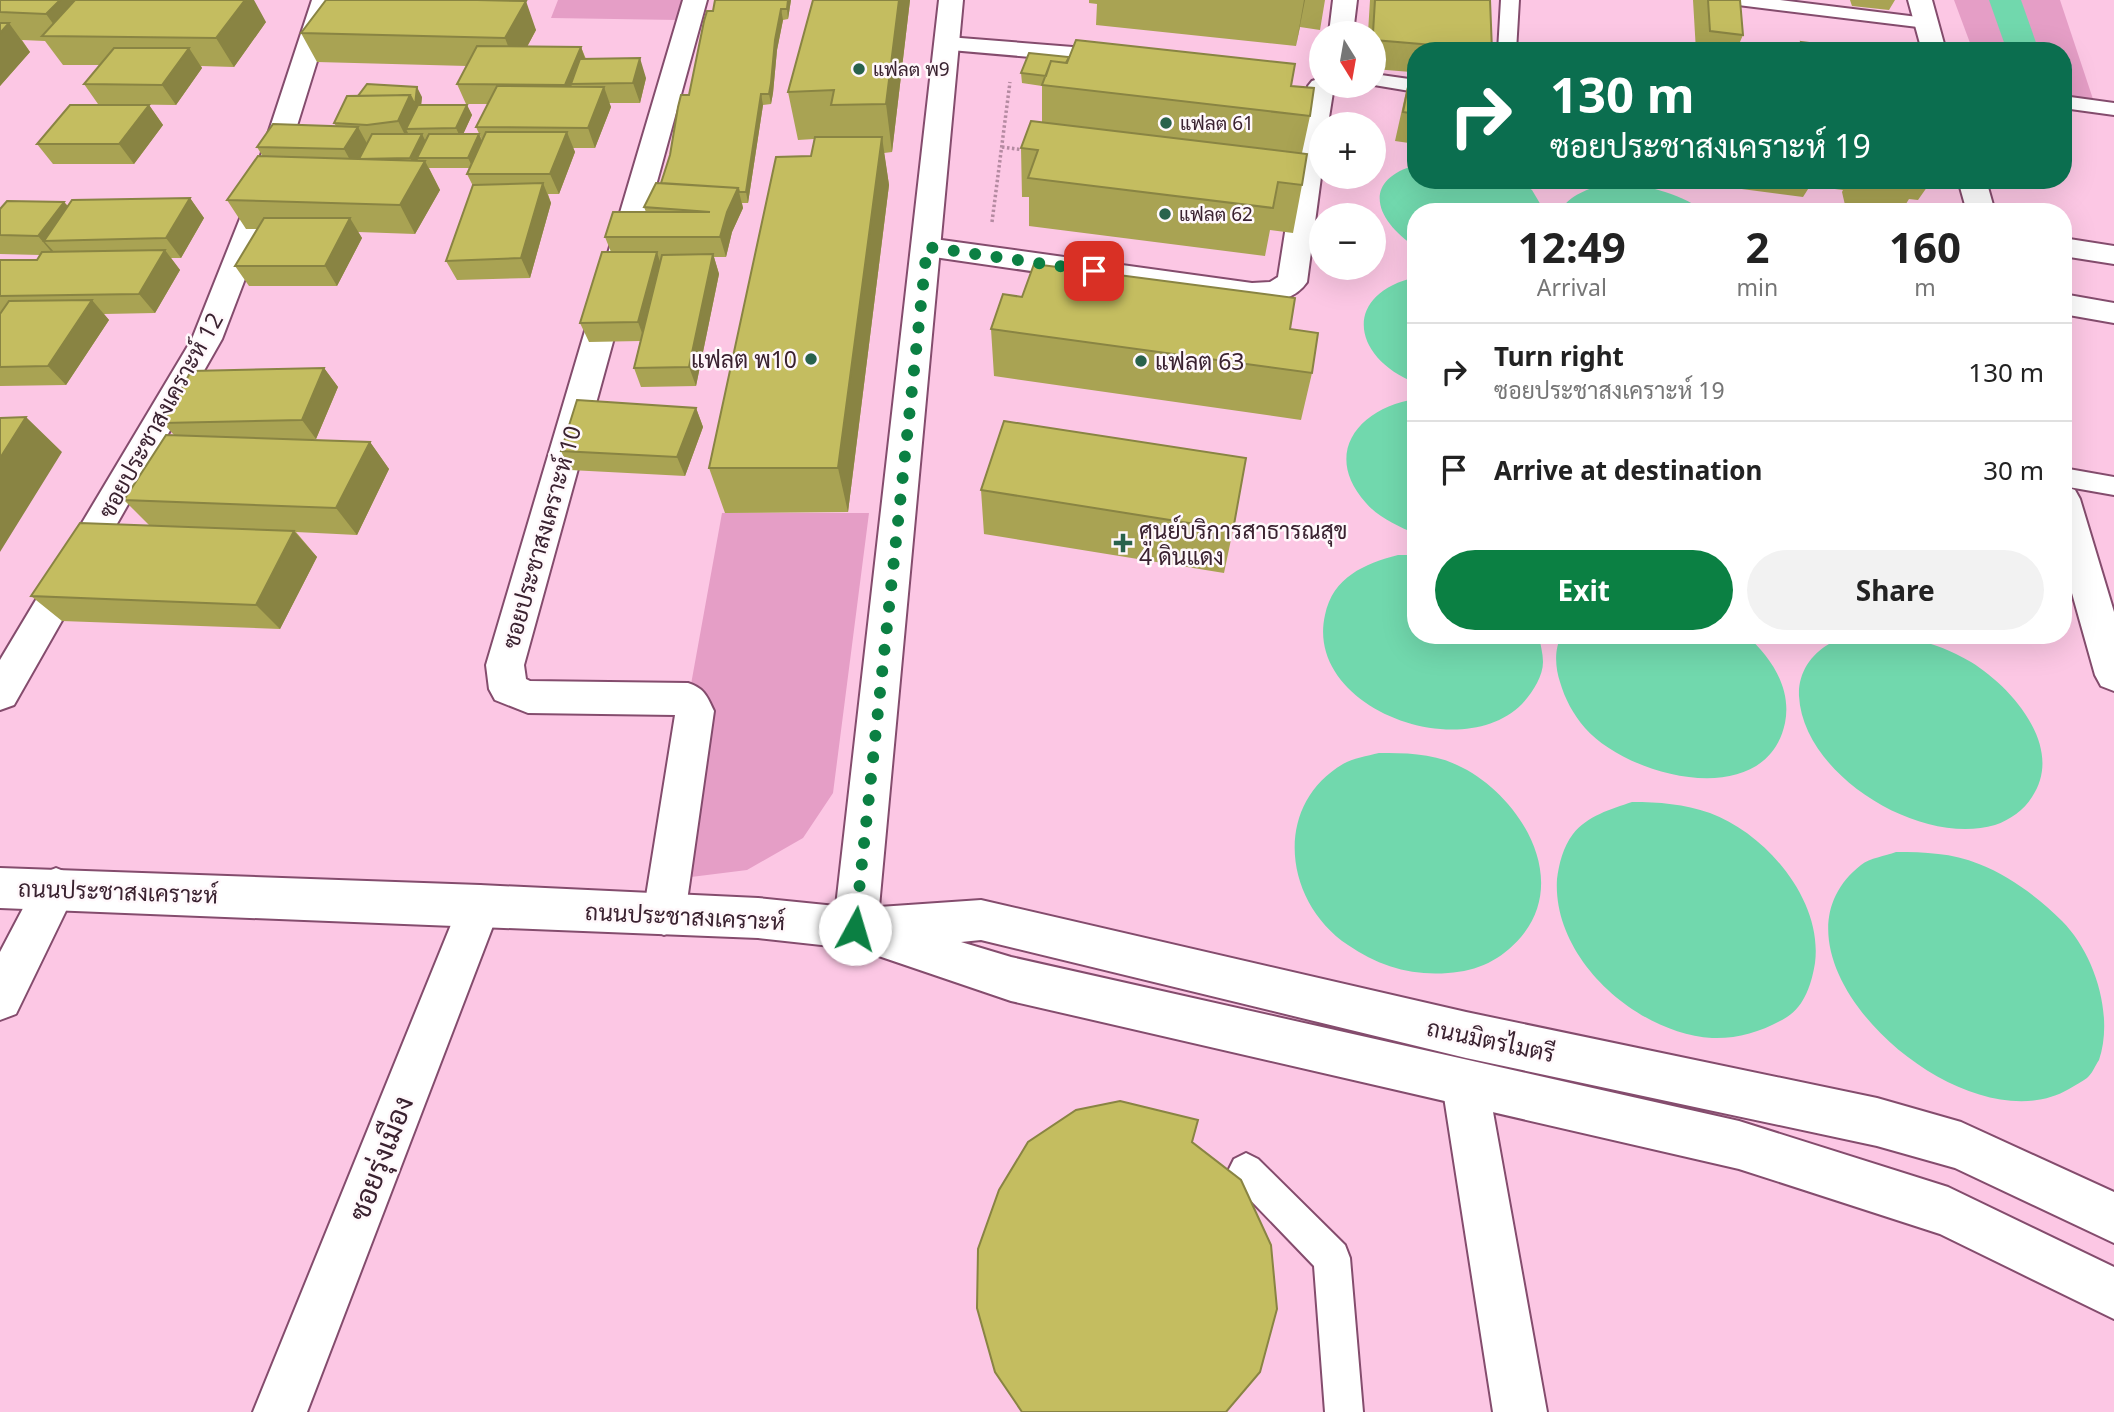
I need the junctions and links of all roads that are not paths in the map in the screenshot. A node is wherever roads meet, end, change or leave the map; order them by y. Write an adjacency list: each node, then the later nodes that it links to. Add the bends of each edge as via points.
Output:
1 (324, 0): 26 (street, ซอยประชาสงเคราะห์ 12, via 255,216 206,340)
2 (695, 0): 32 (street, ซอยประชาสงเคราะห์ 10, via 505,665 508,689 528,697 688,699 695,711)
3 (951, 0): 11 (street)
4 (1345, 0): 8 (street)
5 (1510, 0): 9 (lane)
6 (1738, 0): 7 (lane)
7 (1923, 12): 10 (street)
8 (1342, 21)
9 (1508, 42)
10 (1931, 42)
11 (947, 44): 12 (street); 18 (street)
12 (1143, 60)
13 (1386, 82): 14 (lane)
14 (1407, 85)
15 (1314, 98): 18 (street, via 1292,282 1276,292 1252,293)
16 (2072, 104): 17 (lane)
17 (2114, 109)
18 (927, 247): 33 (street)
19 (2072, 248): 20 (street)
20 (2114, 255)
21 (2072, 306): 22 (street)
22 (2114, 313)
23 (2072, 479): 24 (lane)
24 (2114, 486)
25 (2072, 530): 27 (street)
26 (18, 635): 28 (street, ซอยประชาสงเคราะห์ 12)
27 (2114, 675)
28 (0, 694)
29 (0, 888): 30 (street, ถนนประชาสงเคราะห์)
30 (56, 888): 31 (street, ถนนประชาสงเคราะห์); 34 (street)
31 (480, 905): 32 (street, ถนนประชาสงเคราะห์); 40 (street, ซอยรุ่งเมือง)
32 (664, 915): 33 (street, ถนนประชาสงเคราะห์, via 758,918)
33 (855, 929): 35 (street, ถนนมิตรไมตรี, via 981,920); 36 (street, via 1011,979)
34 (0, 998)
35 (1466, 1035): 36 (street); 38 (street, ถนนมิตรไมตรี, via 1877,1122 1961,1146)
36 (1465, 1084): 39 (street, via 1739,1145 1948,1212); 42 (street)
37 (1246, 1171): 41 (lane, via 1332,1258)
38 (2114, 1218)
39 (2114, 1294)
40 (280, 1412)
41 (1344, 1412)
42 (1520, 1412)

